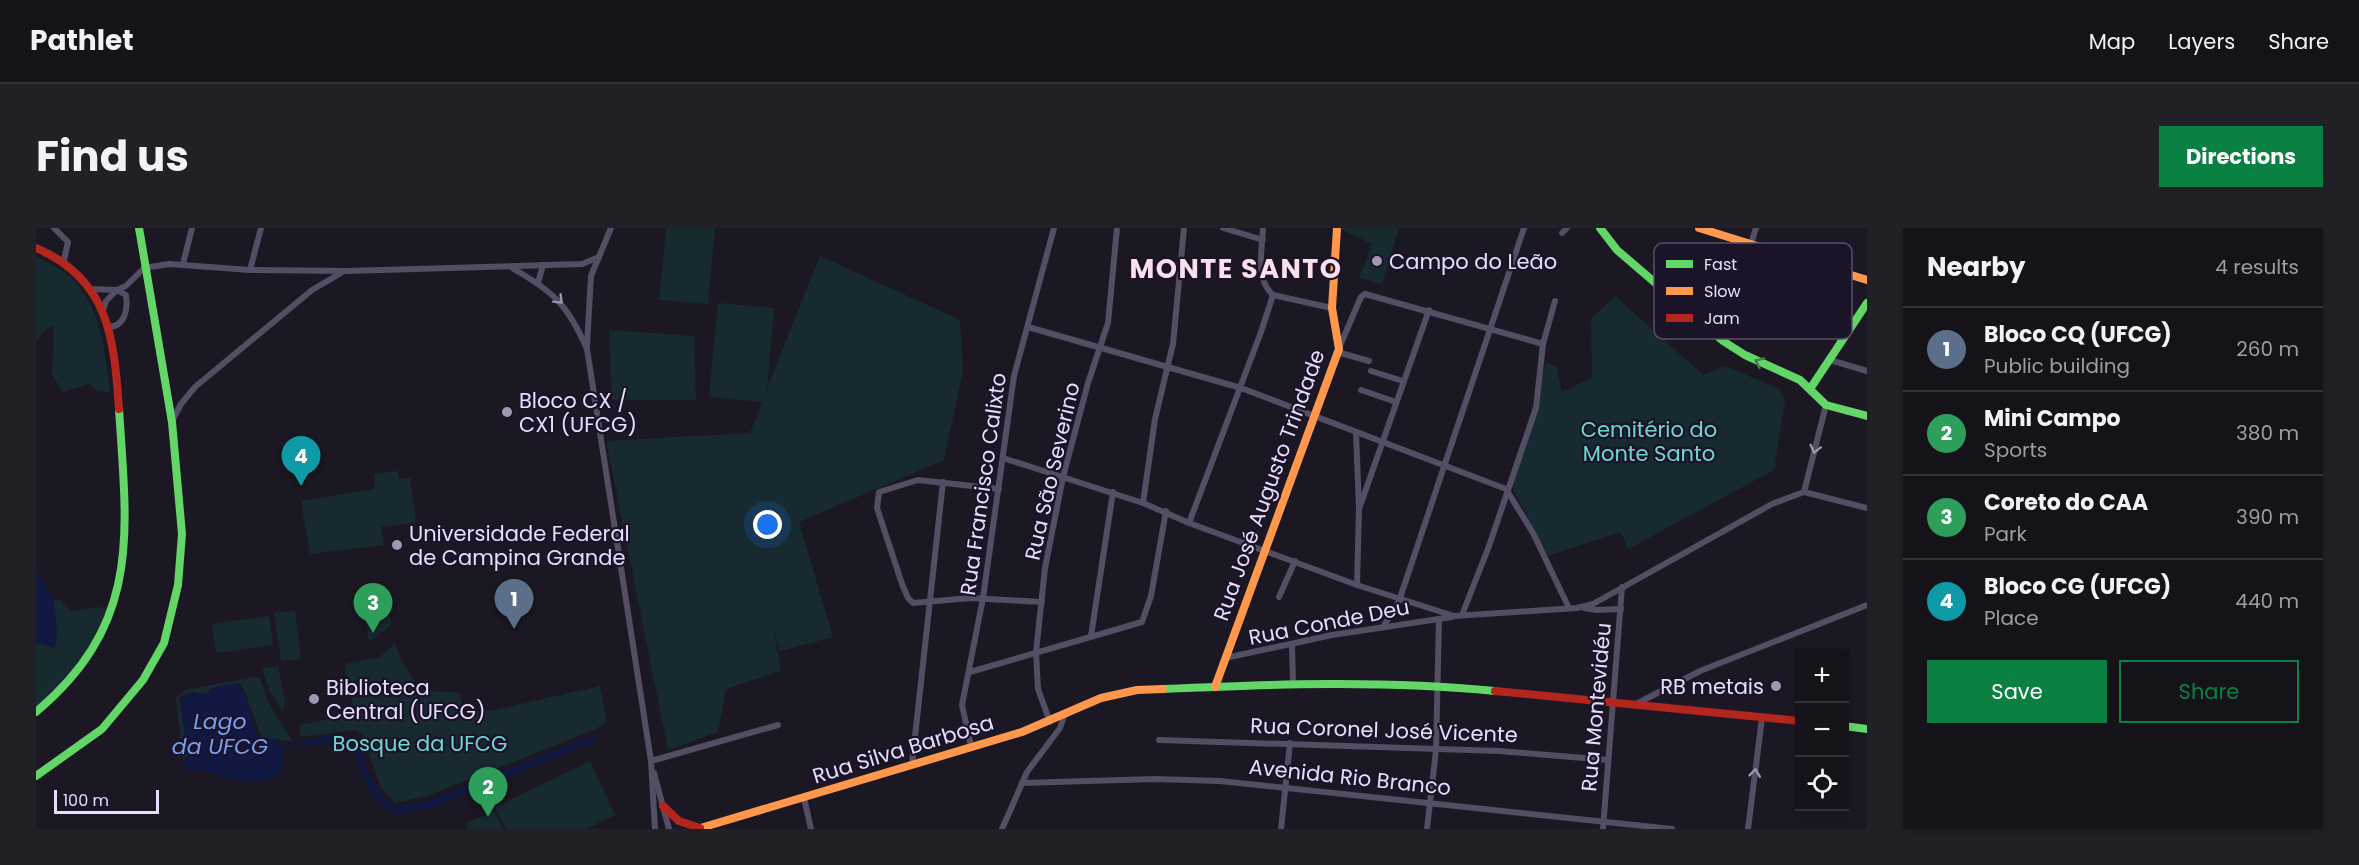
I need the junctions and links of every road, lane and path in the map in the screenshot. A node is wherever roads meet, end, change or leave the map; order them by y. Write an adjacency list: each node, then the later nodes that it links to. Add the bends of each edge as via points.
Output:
1 (54, 228): 21 (street, via 68,242)
2 (139, 228): 25 (street)
3 (192, 228): 22 (street)
4 (261, 228): 27 (street)
5 (611, 228): 20 (street)
6 (1054, 228): 46 (street, Rua Francisco Calixto)
7 (1117, 228): 53 (street, Rua São Severino, via 1108,324)
8 (1184, 228): 57 (street, via 1178,310)
9 (1223, 228): 16 (street)
10 (1263, 228): 16 (street)
11 (1337, 228): 39 (street)
12 (1524, 228): 47 (street)
13 (1600, 228): 32 (street)
14 (1699, 228): 17 (street)
15 (1756, 228): 18 (street)
16 (1263, 240): 36 (street, via 1261,276)
17 (1745, 243)
18 (1752, 243)
19 (36, 248): 21 (street)
20 (599, 257): 23 (street); 30 (street)
21 (64, 260): 34 (street)
22 (183, 264): 25 (street); 27 (street)
23 (582, 264): 24 (street); 30 (street)
24 (543, 265): 26 (street); 33 (street)
25 (144, 268): 35 (street); 68 (street)
26 (512, 268): 28 (street, via 450,266); 33 (street)
27 (250, 270): 28 (street)
28 (347, 272): 68 (street, via 312,290 195,387)
29 (1852, 275): 31 (street)
30 (591, 276): 42 (street)
31 (1867, 280)
32 (1654, 282)
33 (538, 283): 43 (street, one-way to 43, via 559,299)
34 (91, 289): 35 (street); 41 (street)
35 (117, 290): 41 (street, via 106,300); 45 (street, via 126,295 125,315 121,323)
36 (1273, 295): 39 (street); 61 (street)
37 (1555, 301): 51 (street)
38 (1867, 303): 44 (street)
39 (1332, 309): 54 (street)
40 (1429, 310): 47 (street); 54 (street, Rua José Augusto Trindade, via 1370,294 1361,297); 60 (street)
41 (103, 311): 45 (street)
42 (588, 320): 43 (street); 52 (street)
43 (576, 322): 52 (street)
44 (1852, 326)
45 (108, 327): 110 (street, via 125,486 125,543 118,589 102,629 82,663 66,686)
46 (1028, 327): 53 (street); 71 (street, Rua Francisco Calixto, via 1014,376)
47 (1490, 329): 51 (street); 72 (street)
48 (1721, 339): 50 (street)
49 (1844, 339): 55 (street)
50 (1723, 341): 62 (street, one-way to 50, via 1800,380)
51 (1543, 344): 76 (street, via 1536,408)
52 (587, 349): 123 (street)
53 (1099, 349): 57 (street); 73 (street, Rua São Severino)
54 (1338, 351): 56 (street); 66 (street, Rua José Augusto Trindade)
55 (1830, 360): 59 (street); 62 (street)
56 (1369, 361)
57 (1167, 366): 61 (street); 79 (street)
58 (1371, 371): 60 (street)
59 (1867, 371)
60 (1403, 381): 64 (street)
61 (1241, 388): 66 (street); 83 (street)
62 (1810, 389): 65 (street)
63 (1361, 390): 64 (street)
64 (1396, 402): 70 (street)
65 (1826, 405): 67 (street); 78 (street, one-way to 78)
66 (1314, 416): 69 (street); 84 (street, Rua José Augusto Trindade)
67 (1867, 416)
68 (172, 422): 125 (street, via 182,534 178,585 164,643 143,680 107,724)
69 (1356, 432): 70 (street); 81 (street)
70 (1383, 441): 72 (street); 81 (street)
71 (1003, 458): 73 (street); 75 (street, Rua Francisco Calixto)
72 (1445, 464): 76 (street); 90 (street)
73 (1063, 477): 77 (street); 92 (street, Rua São Severino, via 1050,535)
74 (943, 482): 75 (street); 91 (street); 91 (street, via 918,480 879,492 877,508 908,598 917,604)
75 (999, 489): 89 (street, Rua Francisco Calixto)
76 (1506, 489): 95 (street, via 1533,533); 97 (street, via 1489,546)
77 (1113, 492): 79 (street); 100 (street)
78 (1804, 492): 80 (street); 87 (street, via 1772,504)
79 (1143, 503): 82 (street)
80 (1867, 508)
81 (1359, 509): 86 (street)
82 (1166, 511): 83 (street); 100 (street, via 1151,596 1142,622)
83 (1189, 523): 84 (street)
84 (1263, 549): 85 (street); 103 (street, Rua José Augusto Trindade)
85 (1295, 561): 86 (street); 88 (street)
86 (1357, 585): 90 (street)
87 (1622, 587): 94 (street); 96 (street, Rua Montevidéu)
88 (1279, 597)
89 (983, 598): 91 (street); 92 (street); 104 (street, Rua Francisco Calixto)
90 (1399, 601): 97 (street); 99 (street)
91 (930, 602): 124 (street)
92 (1042, 602): 102 (street, Rua São Severino)
93 (1867, 605): 109 (street, via 1700,671)
94 (1584, 607): 95 (street); 96 (street)
95 (1569, 608): 97 (street)
96 (1620, 609): 108 (street, Rua Montevidéu)
97 (1458, 616): 98 (street, Rua Conde Deu)
98 (1439, 619): 99 (street, Rua Conde Deu); 106 (street)
99 (1383, 627): 101 (street, Rua Conde Deu)
100 (1091, 636): 102 (street)
101 (1292, 645): 103 (street, Rua Conde Deu); 105 (street)
102 (1036, 652): 104 (street); 114 (street, Rua São Severino, via 1038,689)
103 (1225, 658): 107 (street, Rua José Augusto Trindade)
104 (970, 672): 120 (street, Rua Francisco Calixto, via 962,710)
105 (1293, 683): 106 (street); 107 (street)
106 (1439, 685): 108 (street); 121 (street)
107 (1215, 687): 111 (street, Rua Silva Barbosa, via 1115,693)
108 (1613, 702): 109 (street); 122 (street, Rua Montevidéu)
109 (1636, 704): 112 (street)
110 (36, 712)
111 (1064, 716): 114 (street, Rua Silva Barbosa); 126 (street)
112 (1762, 717): 113 (street); 141 (street, one-way to 112)
113 (1795, 721)
114 (1050, 722): 120 (street, Rua Silva Barbosa)
115 (778, 725): 123 (street)
116 (1849, 727): 117 (street)
117 (1867, 729)
118 (1159, 740): 119 (street, Rua Coronel José Vicente)
119 (1290, 743): 121 (street, Rua Coronel José Vicente); 127 (street)
120 (971, 746): 124 (street, Rua Silva Barbosa)
121 (1436, 750): 122 (street, Rua Coronel José Vicente); 129 (street)
122 (1608, 760): 131 (street, Rua Montevidéu)
123 (651, 761): 130 (street); 132 (street)
124 (912, 764): 128 (street, Rua Silva Barbosa)
125 (36, 776)
126 (1022, 783): 127 (street, Avenida Rio Branco, via 1172,779); 136 (street)
127 (1285, 786): 129 (street, Avenida Rio Branco); 138 (street)
128 (804, 798): 134 (street, Rua Silva Barbosa); 135 (street)
129 (1430, 804): 131 (street, Avenida Rio Branco); 139 (street)
130 (663, 806): 133 (street); 134 (street, via 679,821)
131 (1603, 825): 140 (street, Avenida Rio Branco)
132 (655, 829)
133 (669, 829)
134 (699, 829)
135 (811, 829)
136 (1002, 829): 137 (street)
137 (1009, 829)
138 (1281, 829)
139 (1428, 829)
140 (1672, 829)
141 (1748, 829)

